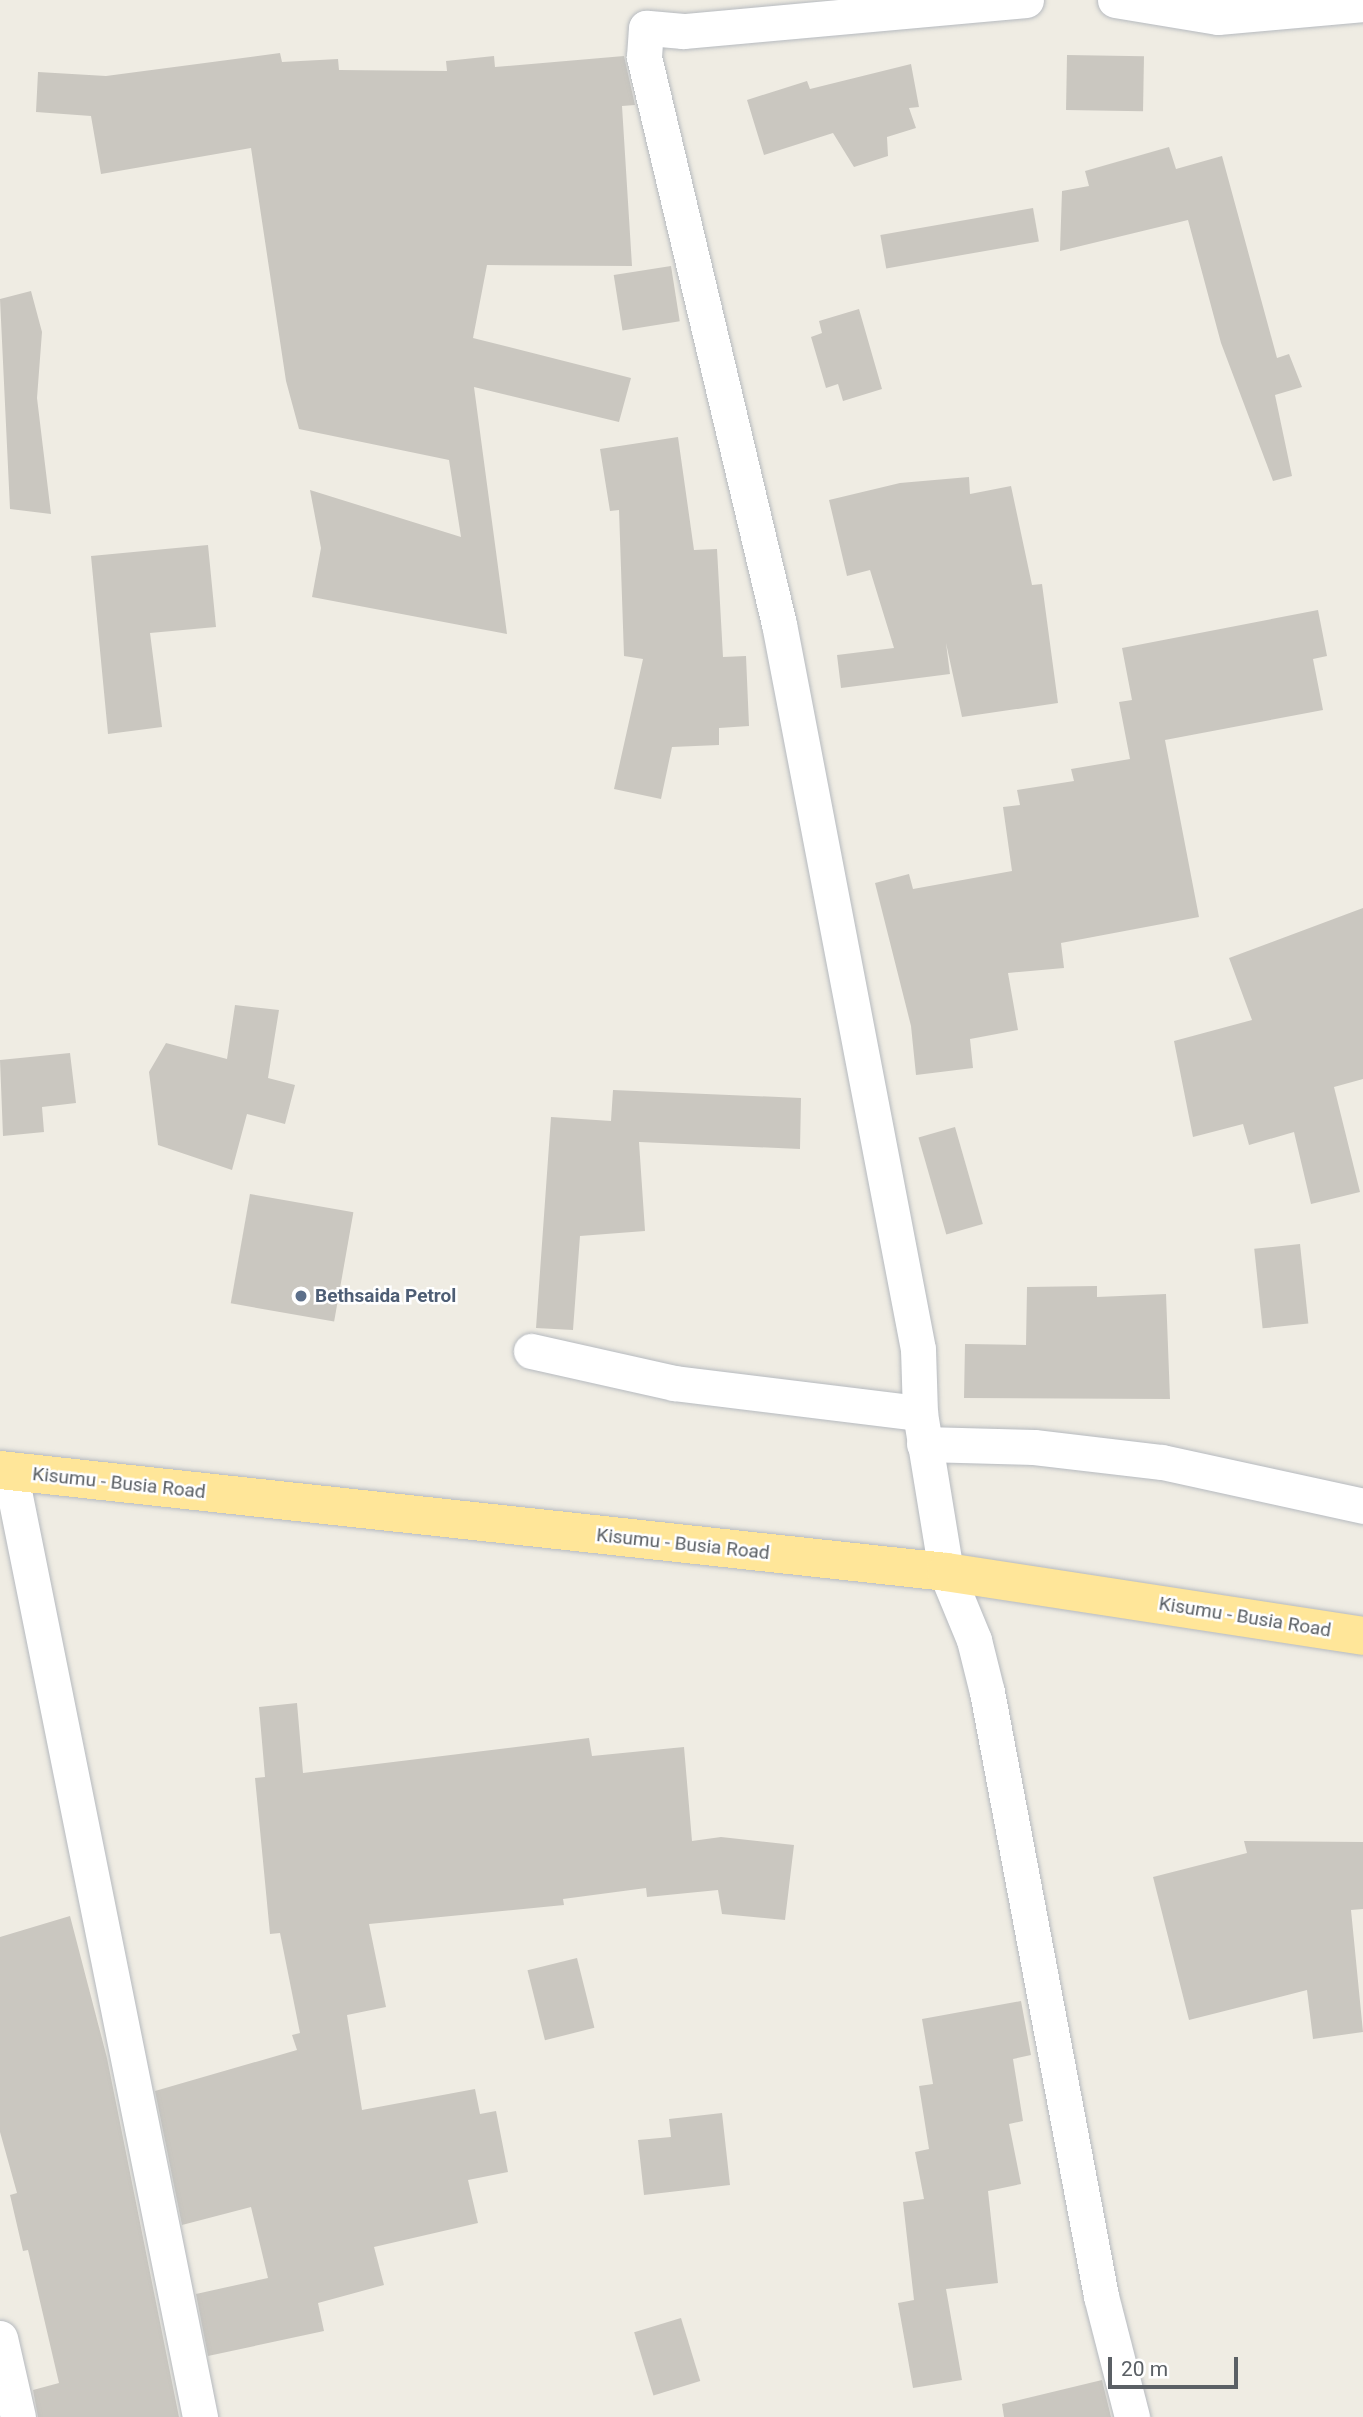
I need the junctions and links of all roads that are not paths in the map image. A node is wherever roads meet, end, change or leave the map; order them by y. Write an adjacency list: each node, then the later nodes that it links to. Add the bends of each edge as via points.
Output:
1 (1026, 0): 5 (street, via 683,31 646,28 648,92 779,624 863,1042 918,1349)
2 (1115, 0): 3 (street, via 1218,17)
3 (1363, 4)
4 (531, 1351): 5 (street, via 578,1366)
5 (922, 1428): 7 (street, via 1162,1462); 8 (street)
6 (5, 1470): 8 (highway, Kisumu - Busia Road); 12 (street)
7 (1363, 1506)
8 (946, 1572): 9 (highway, Kisumu - Busia Road); 13 (street, via 974,1640 987,1692 1101,2296)
9 (1363, 1636)
10 (0, 2338): 11 (street)
11 (18, 2417)
12 (200, 2417)
13 (1132, 2417)

